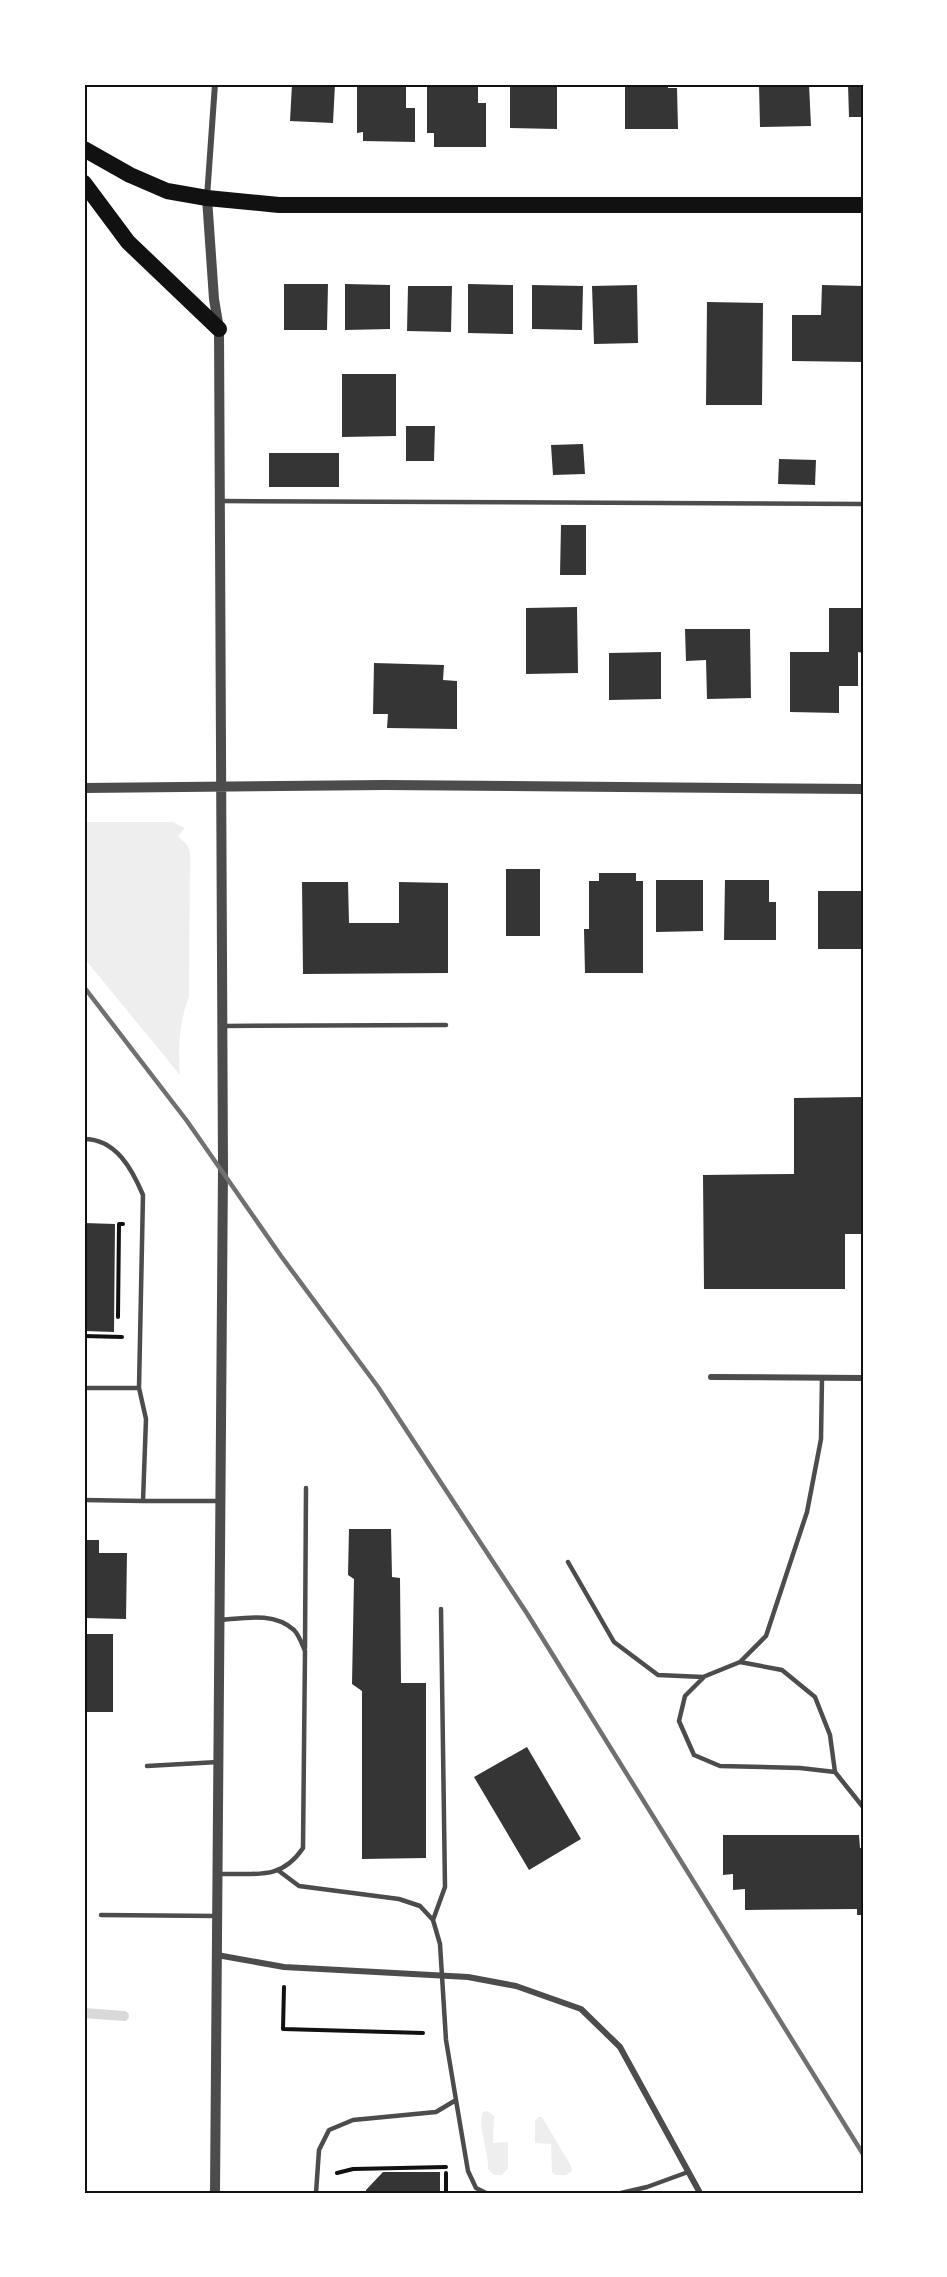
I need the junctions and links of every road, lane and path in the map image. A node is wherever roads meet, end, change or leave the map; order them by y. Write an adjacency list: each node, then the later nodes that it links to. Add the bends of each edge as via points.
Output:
1 (214, 84): 4 (street)
2 (84, 149): 4 (highway, via 167,191)
3 (84, 183): 6 (highway, via 128,242)
4 (207, 198): 5 (highway, via 291,205); 6 (street)
5 (863, 205)
6 (219, 329): 7 (street)
7 (220, 501): 8 (lane); 9 (street)
8 (863, 504)
9 (222, 786): 10 (street); 11 (street); 13 (street)
10 (84, 788)
11 (863, 789)
12 (446, 1024): 13 (lane)
13 (221, 1026): 25 (street)
14 (84, 1139): 16 (lane, via 114,1148 133,1170 143,1195)
15 (84, 1336): 16 (path, via 118,1336)
16 (140, 1341): 21 (lane)
17 (711, 1377): 18 (street)
18 (822, 1378): 19 (street); 30 (lane, via 821,1439 807,1512 766,1636)
19 (863, 1378)
20 (84, 1388): 21 (lane)
21 (139, 1388): 24 (lane, via 146,1419)
22 (306, 1488): 29 (lane)
23 (84, 1500): 24 (lane)
24 (143, 1501): 25 (lane)
25 (219, 1501): 28 (street)
26 (568, 1562): 31 (lane, via 614,1642 658,1675)
27 (441, 1609): 40 (lane, via 446,1887)
28 (218, 1620): 29 (lane, via 279,1620 295,1631); 32 (street)
29 (305, 1651): 36 (lane, via 303,1848 294,1861)
30 (740, 1662): 31 (lane); 34 (lane, via 782,1670 815,1697 830,1735)
31 (703, 1677): 34 (lane, via 685,1696 679,1720 694,1755 720,1766)
32 (218, 1762): 33 (lane); 37 (street)
33 (147, 1766)
34 (835, 1772): 35 (lane)
35 (863, 1807)
36 (279, 1871): 37 (lane); 40 (lane, via 299,1886 399,1899 420,1906)
37 (217, 1874): 39 (street)
38 (101, 1915): 39 (lane)
39 (217, 1916): 41 (street)
40 (433, 1920): 43 (lane, via 440,1944)
41 (217, 1955): 42 (street); 49 (street)
42 (284, 1967): 43 (street); 44 (path, via 283,2029)
43 (442, 1976): 45 (lane, via 446,2040); 47 (street, via 516,1986 581,2009 620,2048)
44 (423, 2033)
45 (456, 2100): 48 (lane, via 436,2112 354,2120 329,2130 319,2150); 51 (lane, via 468,2171 476,2188)
46 (446, 2167): 48 (path, via 353,2169)
47 (688, 2172): 52 (lane); 53 (street)
48 (316, 2178): 50 (lane)
49 (215, 2193)
50 (316, 2193)
51 (486, 2193)
52 (621, 2193)
53 (700, 2193)

